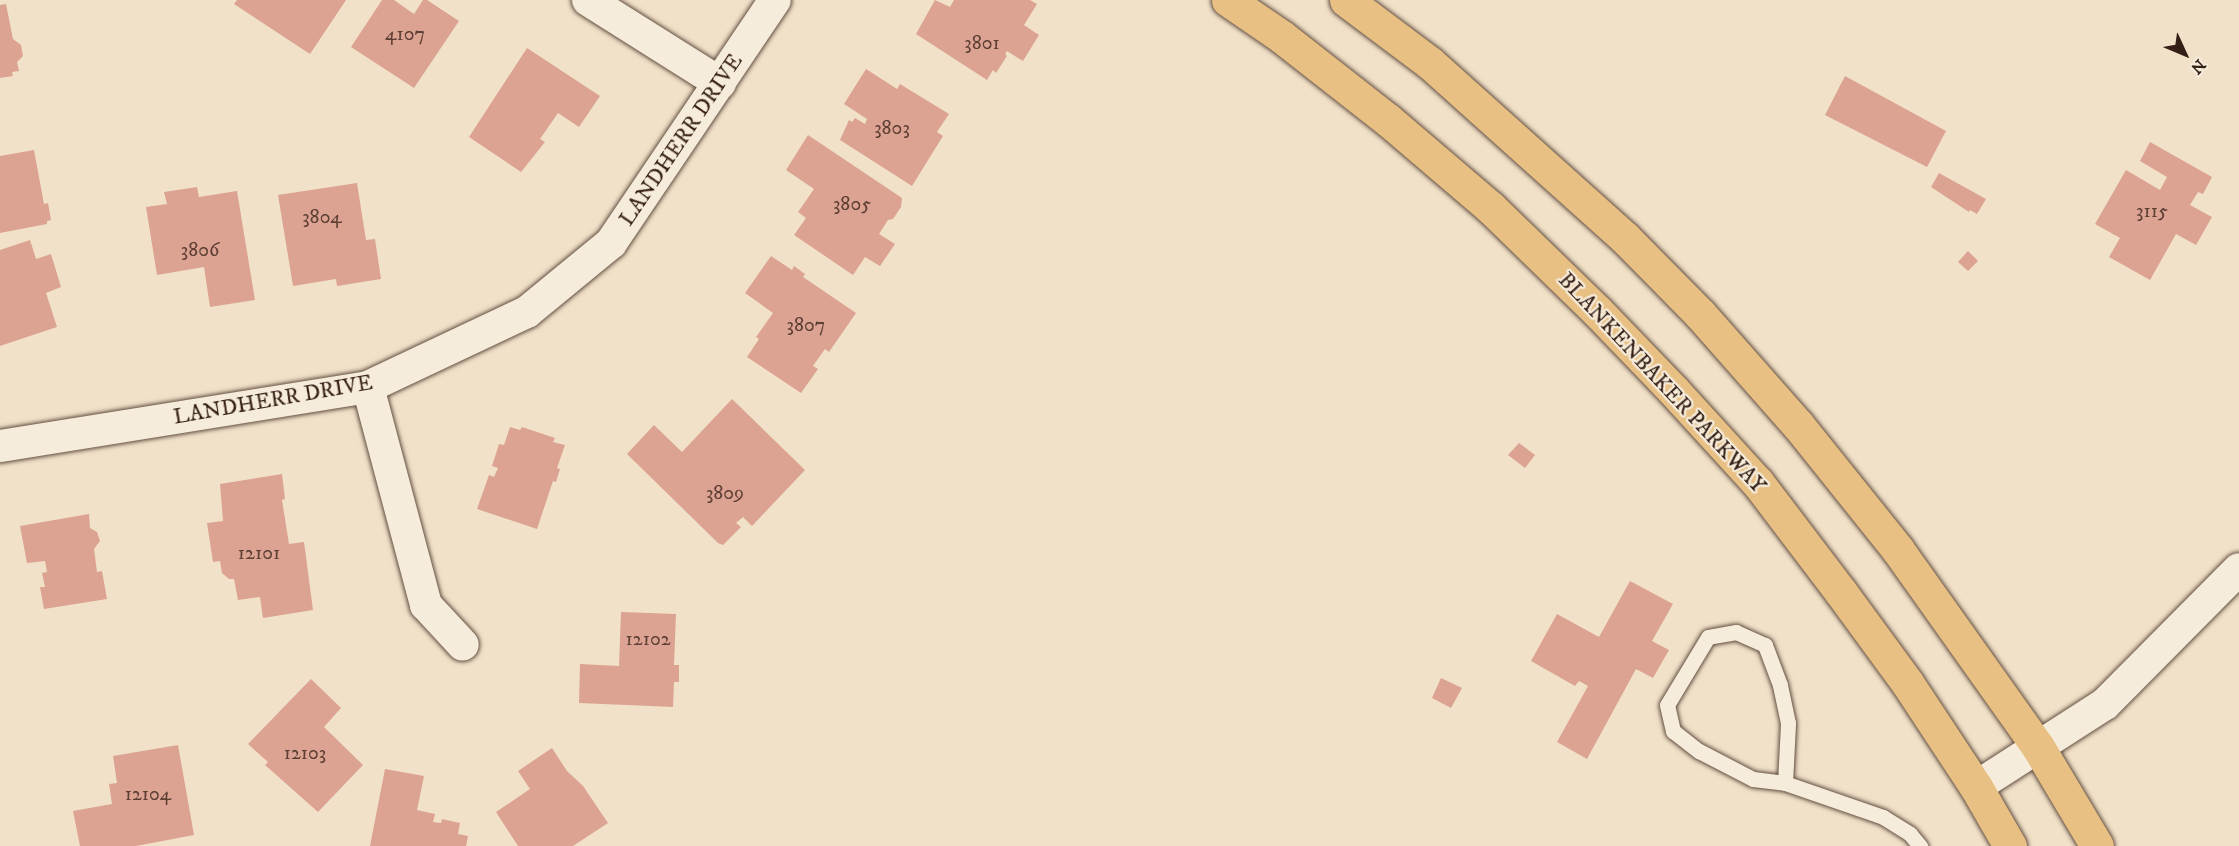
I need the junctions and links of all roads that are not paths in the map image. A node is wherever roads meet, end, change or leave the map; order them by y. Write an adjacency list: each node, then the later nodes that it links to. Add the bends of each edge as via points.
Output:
1 (588, 0): 5 (street)
2 (775, 0): 5 (street, LANDHERR DRIVE)
3 (1228, 0): 12 (main road, BLANKENBAKER PARKWAY, via 1379,113 1490,207 1673,390 1758,483 1908,684)
4 (1346, 0): 10 (main road, via 1430,63 1625,238 1700,314 1798,425 1898,550)
5 (720, 84): 6 (street, LANDHERR DRIVE, via 611,243 527,312)
6 (368, 387): 7 (street, LANDHERR DRIVE); 9 (street, via 426,605)
7 (0, 447)
8 (2239, 570): 10 (street, via 2105,704)
9 (463, 645)
10 (2038, 747): 12 (street); 15 (main road)
11 (1785, 783): 11 (lane, via 1753,779 1699,751 1673,730 1668,705 1708,637 1736,632 1765,645 1780,685 1788,723); 13 (lane, via 1883,817 1910,834)
12 (1976, 787): 14 (main road, BLANKENBAKER PARKWAY)
13 (1920, 846)
14 (2010, 846)
15 (2097, 846)

